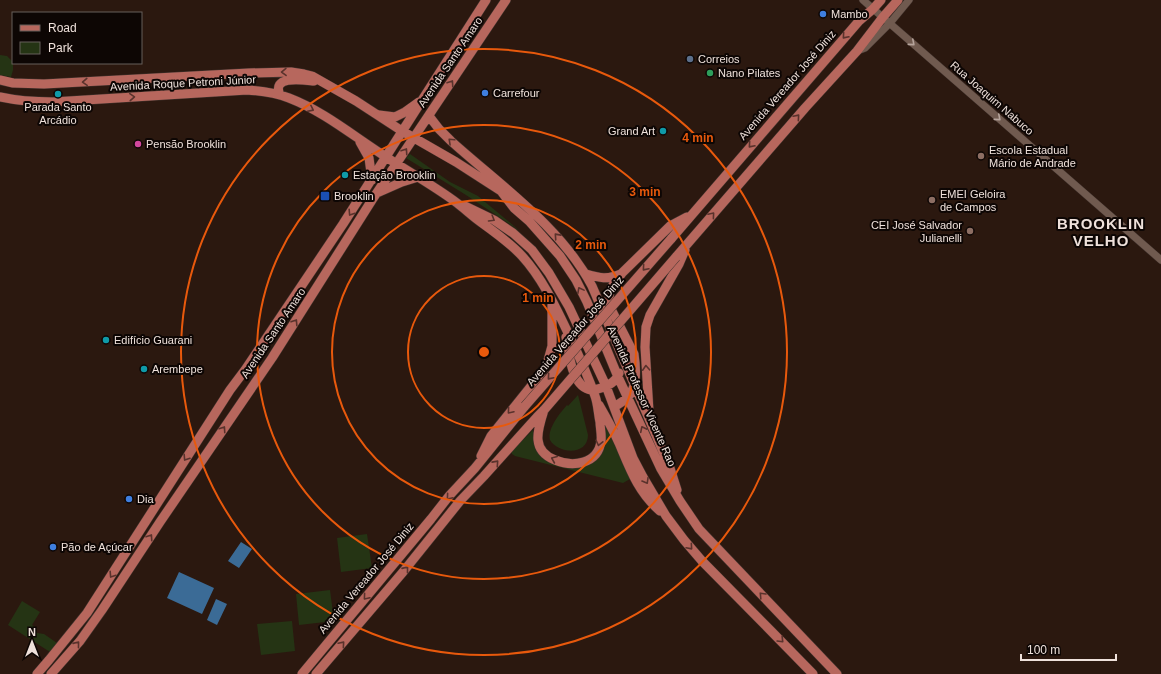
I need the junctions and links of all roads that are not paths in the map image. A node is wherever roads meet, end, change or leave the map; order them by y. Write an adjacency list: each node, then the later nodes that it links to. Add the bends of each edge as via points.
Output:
1 (486, 0): 13 (main road, Avenida Santo Amaro)
2 (506, 0): 15 (main road, Avenida Santo Amaro, one-way to 2)
3 (863, 0): 7 (street, Rua Joaquim Nabuco)
4 (881, 0): 7 (main road, Avenida Vereador José Diniz)
5 (898, 0): 8 (main road)
6 (909, 0): 8 (street)
7 (874, 4): 8 (street, Rua Joaquim Nabuco); 29 (main road, Avenida Vereador José Diniz, one-way to 29)
8 (886, 20): 30 (main road, one-way to 8, via 777,139); 31 (street, Rua Joaquim Nabuco, one-way to 31)
9 (0, 80): 10 (main road, Avenida Roque Petroni Júnior, one-way to 9, via 312,76 291,72 44,84)
10 (321, 82): 11 (main road, via 297,79 284,81 278,86); 14 (main road, Avenida Roque Petroni Júnior)
11 (280, 95): 12 (main road, Avenida Roque Petroni Júnior, one-way to 11, via 37,102 247,90); 17 (main road, Avenida Roque Petroni Júnior, one-way to 17, via 317,111)
12 (0, 97)
13 (424, 99): 14 (main road, via 395,117); 16 (main road, Avenida Santo Amaro)
14 (375, 114): 16 (main road, Avenida Roque Petroni Júnior)
15 (429, 116): 18 (main road, Avenida Santo Amaro); 19 (main road, one-way to 15, via 439,130)
16 (402, 132): 18 (main road, Avenida Roque Petroni Júnior); 20 (main road, Avenida Santo Amaro)
17 (357, 138): 20 (main road, Avenida Roque Petroni Júnior); 24 (main road, via 369,158)
18 (414, 138): 21 (main road, Avenida Santo Amaro, one-way to 18); 23 (main road, Avenida Professor Vicente Rao)
19 (462, 150): 23 (main road); 28 (main road)
20 (386, 157): 21 (main road, Avenida Roque Petroni Júnior); 24 (main road, Avenida Santo Amaro)
21 (397, 164): 22 (main road); 26 (main road, Avenida Santo Amaro)
22 (418, 177): 26 (main road); 27 (main road)
23 (482, 178): 25 (main road, Avenida Professor Vicente Rao)
24 (372, 180): 47 (main road, Avenida Santo Amaro, one-way to 47, via 230,390 86,613)
25 (501, 191): 28 (main road); 36 (main road, Avenida Professor Vicente Rao, one-way to 25, via 576,280 560,256)
26 (377, 193): 48 (main road, Avenida Santo Amaro, one-way to 26, via 80,641 102,610 272,358)
27 (457, 203): 34 (main road, via 521,255 542,282); 38 (main road, one-way to 38, via 494,220 532,250 550,273 569,307)
28 (532, 213): 33 (main road, Avenida Professor Vicente Rao, one-way to 28, via 556,235)
29 (691, 215): 32 (main road, via 670,226); 44 (main road, Avenida Vereador José Diniz, one-way to 44, bridge)
30 (687, 245): 42 (main road, bridge); 43 (main road, one-way to 30, via 646,328 650,315)
31 (1161, 260)
32 (622, 273): 33 (main road, via 608,278); 37 (main road, via 611,288 609,296 611,309 634,354)
33 (586, 274): 35 (main road, Avenida Professor Vicente Rao)
34 (552, 302): 39 (main road, via 580,357); 44 (main road, one-way to 44, via 552,346 547,364 491,436)
35 (622, 355): 36 (main road, via 622,368); 37 (main road, Avenida Professor Vicente Rao)
36 (618, 377): 38 (main road); 40 (main road, Avenida Professor Vicente Rao)
37 (635, 385): 40 (main road); 43 (main road, Avenida Professor Vicente Rao)
38 (606, 386): 39 (main road); 41 (main road)
39 (594, 394): 42 (main road, one-way to 42, via 601,441 598,451 591,459 582,463 556,460 546,455 539,446 538,430); 46 (main road, via 642,491)
40 (628, 397): 41 (main road); 45 (main road, Avenida Professor Vicente Rao, one-way to 40, via 661,469)
41 (614, 407): 46 (main road, one-way to 46, via 633,458)
42 (544, 410): 50 (main road, one-way to 42, via 404,572 460,501)
43 (650, 421): 45 (main road, Avenida Professor Vicente Rao, via 670,468)
44 (475, 468): 49 (main road, Avenida Vereador José Diniz, one-way to 49)
45 (680, 502): 52 (main road, Avenida Professor Vicente Rao, one-way to 45, via 699,529)
46 (666, 516): 51 (main road, one-way to 51, via 702,561)
47 (37, 674)
48 (51, 674)
49 (302, 674)
50 (316, 674)
51 (813, 674)
52 (837, 674)

